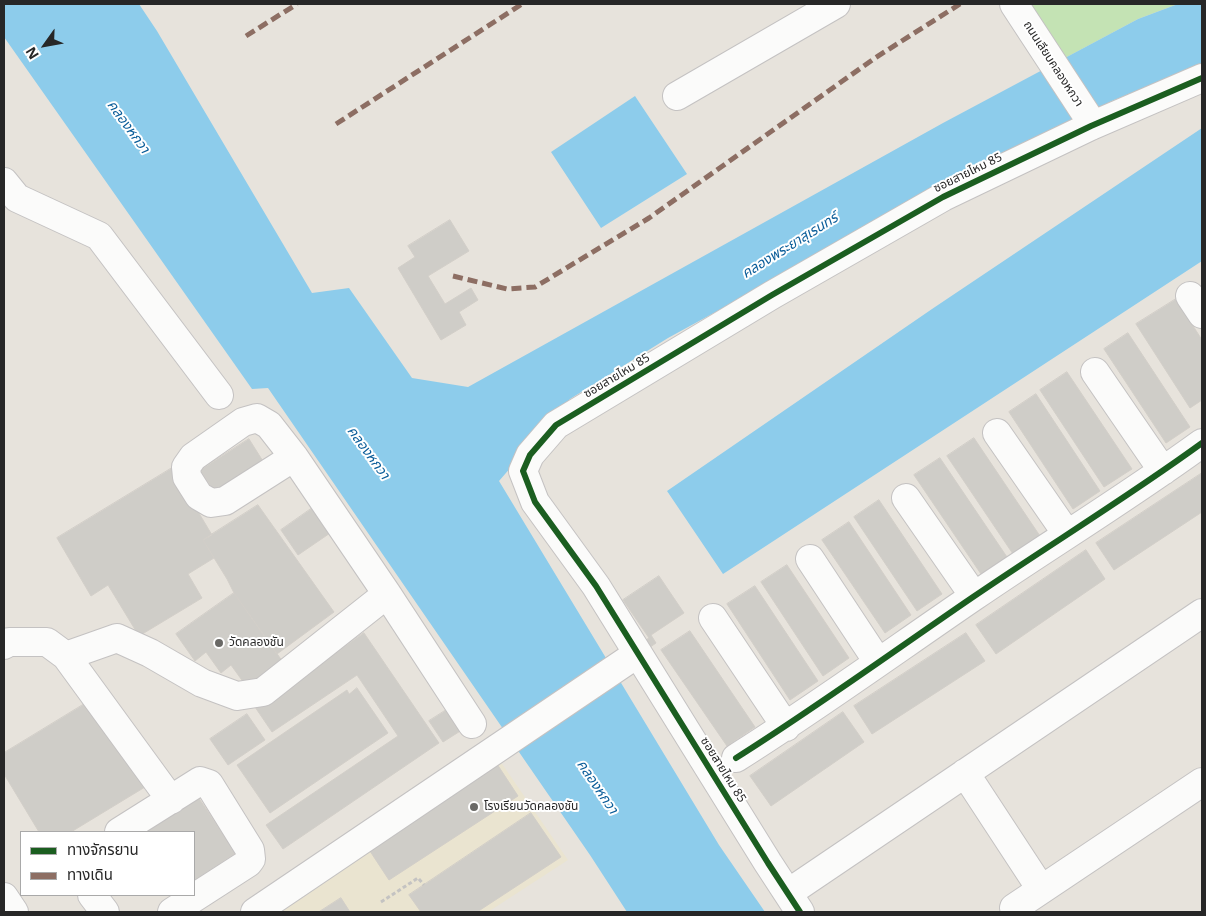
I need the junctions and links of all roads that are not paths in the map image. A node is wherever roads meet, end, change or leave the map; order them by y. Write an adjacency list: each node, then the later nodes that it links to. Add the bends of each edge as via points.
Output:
1 (836, 4): 4 (street)
2 (1014, 4): 5 (street, ถนนเลียบคลองหกวา)
3 (1202, 78): 5 (street, ซอยสายไหม 85)
4 (677, 96)
5 (1089, 120): 22 (street, ซอยสายไหม 85, via 943,197 772,295 556,425 530,455 523,471 535,502 596,586)
6 (4, 182): 8 (street, via 17,198 99,236)
7 (1094, 372): 12 (street)
8 (219, 396)
9 (997, 433): 14 (street)
10 (1202, 443): 12 (street)
11 (294, 457): 16 (street)
12 (1163, 472): 14 (street)
13 (906, 498): 17 (street)
14 (1066, 534): 17 (street)
15 (810, 559): 23 (street)
16 (387, 594): 21 (street, via 263,692 238,696 202,683 117,638); 24 (street)
17 (974, 596): 23 (street)
18 (1202, 613): 27 (street)
19 (713, 618): 25 (street)
20 (4, 645): 21 (street, via 9,642 47,642)
21 (66, 656): 29 (street)
22 (629, 659): 34 (street, ซอยสายไหม 85, via 768,863); 39 (street)
23 (878, 662): 25 (street)
24 (472, 724)
25 (786, 727): 26 (street)
26 (736, 758)
27 (965, 773): 31 (street); 34 (street)
28 (1202, 782): 31 (street)
29 (171, 800): 30 (street); 36 (street, via 200,781 208,784 250,850 251,858)
30 (121, 831)
31 (1041, 889): 35 (street)
32 (93, 896): 38 (street)
33 (4, 897): 37 (street)
34 (798, 900)
35 (1014, 908)
36 (182, 910)
37 (14, 912)
38 (105, 912)
39 (255, 912)

